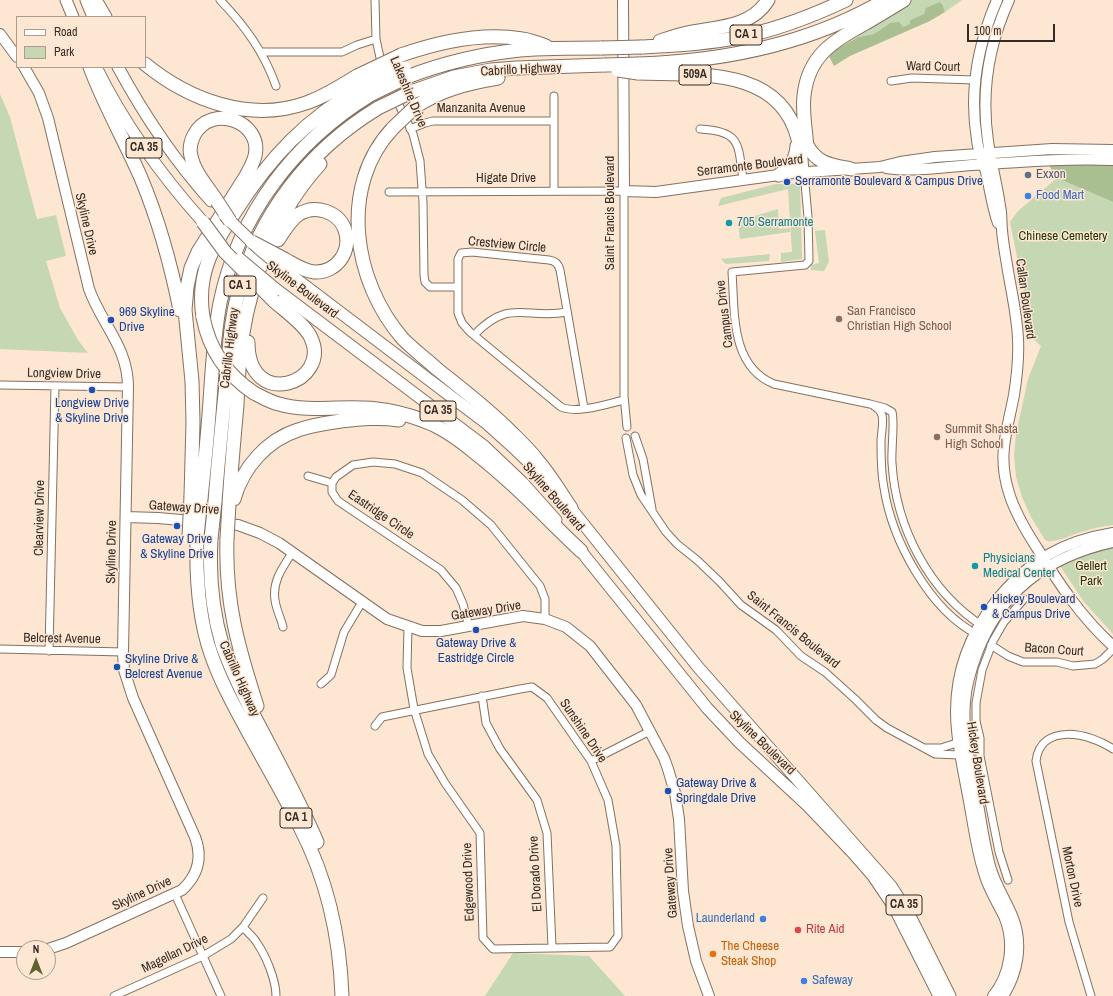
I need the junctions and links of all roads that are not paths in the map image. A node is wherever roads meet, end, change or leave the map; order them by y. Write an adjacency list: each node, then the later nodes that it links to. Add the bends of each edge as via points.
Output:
1 (66, 0): 13 (main road)
2 (86, 0): 14 (main road)
3 (95, 0): 15 (highway)
4 (220, 0): 20 (street, via 244,26)
5 (375, 0): 17 (street, Lakeshire Drive)
6 (623, 0): 52 (street, Saint Francis Boulevard)
7 (768, 0): 18 (highway, via 755,15 741,22)
8 (846, 0): 18 (highway, Cabrillo Highway / CA 1, via 811,15 751,34 696,43)
9 (885, 0): 30 (highway, CA 1, via 831,27 765,48 709,59)
10 (904, 0): 41 (highway, via 838,39 824,49 817,59 808,75 804,95)
11 (997, 0): 32 (street, Callan Boulevard, via 983,38)
12 (1008, 0): 43 (street, Callan Boulevard, via 995,36 987,75)
13 (73, 16)
14 (93, 16)
15 (104, 16)
16 (0, 34): 21 (street)
17 (376, 39): 20 (street, via 342,52); 39 (street, Lakeshire Drive, via 387,81)
18 (641, 46): 19 (highway, Cabrillo Highway / CA 1, bridge)
19 (555, 49): 24 (highway, Cabrillo Highway / CA 1, via 520,50); 24 (highway, via 523,39 490,38 446,43 416,50)
20 (262, 52): 33 (street)
21 (16, 56)
22 (146, 65): 34 (highway, via 172,83 199,97 223,105 254,110 280,109)
23 (605, 65): 29 (highway, Cabrillo Highway / CA 1); 30 (highway, 509A, bridge, via 618,70)
24 (404, 67): 34 (highway, Cabrillo Highway / CA 1, bridge); 34 (highway, bridge)
25 (25, 68): 69 (street, Skyline Drive, via 39,93 48,118 89,289 122,353)
26 (90, 68): 66 (highway, via 156,218 173,277)
27 (97, 68): 57 (main road, CA 35, via 138,140)
28 (119, 68): 55 (main road, CA 35, via 167,146)
29 (557, 68): 36 (highway, Cabrillo Highway / CA 1, bridge, via 516,68 478,72 442,80 411,92); 81 (highway, bridge, via 466,84 436,95 415,107 380,143 371,160 359,203 358,227 367,275 387,318 408,344 498,420 538,461)
30 (639, 68): 38 (highway, 509A, via 741,80 771,96)
31 (891, 80): 32 (street, Ward Court)
32 (975, 80): 43 (street, Callan Boulevard, via 975,124)
33 (276, 86)
34 (364, 86): 76 (highway, bridge, via 331,106 302,130 275,156 252,186 217,240 208,261 201,291 202,317 209,339 223,364 254,393 278,404 299,408 366,407 397,412 434,425); 79 (highway, Cabrillo Highway / CA 1, via 294,157 264,197 240,242 226,277 217,320)
35 (554, 96): 37 (street)
36 (366, 116): 60 (highway, via 317,168 292,200 272,236); 108 (highway, Cabrillo Highway / CA 1, bridge, via 326,147 292,183 270,215 248,260 232,325 211,539 211,584 219,634 231,669)
37 (554, 121): 39 (street, Manzanita Avenue, via 434,121); 51 (street)
38 (791, 121): 48 (highway, 509A, via 796,130); 49 (highway, 509A, via 796,140 795,156 791,165)
39 (410, 129): 54 (street, Lakeshire Drive, via 417,145)
40 (700, 130): 50 (street, via 721,131 734,140)
41 (807, 145): 47 (highway, via 819,160); 48 (highway)
42 (1113, 150): 43 (street, Serramonte Boulevard, via 1064,149)
43 (985, 154): 45 (street, Callan Boulevard); 46 (street, Serramonte Boulevard, via 919,159)
44 (1113, 160): 45 (street, Serramonte Boulevard)
45 (988, 164): 46 (street, Serramonte Boulevard, via 900,169); 88 (street, Callan Boulevard, via 1001,209 1018,346 1016,382 1004,436 1004,470 1008,491 1016,511)
46 (880, 167): 47 (street, Serramonte Boulevard)
47 (851, 169): 48 (street, Serramonte Boulevard)
48 (805, 172): 49 (street, Serramonte Boulevard); 71 (street, Campus Drive, via 809,261 805,265 732,272 740,345 751,369 771,383)
49 (779, 175): 50 (street, Serramonte Boulevard)
50 (743, 179): 52 (street, Serramonte Boulevard, via 655,192)
51 (554, 191): 52 (street, Higate Drive); 54 (street, Higate Drive)
52 (624, 191): 70 (street, Saint Francis Boulevard)
53 (389, 192): 54 (street, Higate Drive)
54 (422, 192): 61 (street, Lakeshire Drive, via 425,282 430,287)
55 (215, 203): 56 (highway, bridge); 66 (highway, via 195,167 191,145 195,133 205,123 213,119 228,118 240,123 249,131 255,142 256,153 251,168 201,248 190,271 185,302)
56 (230, 221): 58 (main road, bridge)
57 (203, 222): 63 (highway, bridge, via 225,252)
58 (252, 242): 59 (highway, bridge)
59 (284, 265): 60 (highway, via 311,272 325,271 335,266 343,256 347,244 341,223 332,214 323,210 299,214 280,236); 81 (main road, Skyline Boulevard / CA 35, via 491,427 530,463)
60 (256, 280): 62 (highway)
61 (458, 287): 64 (street, Crestview Circle, via 458,257 463,252 553,260 558,264); 65 (street, Crestview Circle, via 459,316 464,326)
62 (251, 296): 63 (highway, via 248,354 251,364 258,375 266,381 285,384 298,379 308,370 313,359 314,347 305,329); 80 (highway, via 241,347)
63 (275, 296): 86 (main road, Skyline Boulevard / CA 35, via 484,446 534,494)
64 (567, 312): 65 (street, via 508,312 491,320); 72 (street, Crestview Circle)
65 (474, 335): 72 (street, Crestview Circle, via 557,405 568,409)
66 (190, 363): 79 (highway)
67 (0, 384): 68 (street, Longview Drive)
68 (55, 386): 69 (street, Longview Drive); 100 (street, Clearview Drive)
69 (128, 387): 82 (street, Skyline Drive)
70 (624, 400): 72 (street, Crestview Circle); 73 (street, Saint Francis Boulevard)
71 (870, 404): 96 (street, via 877,408 882,416 883,486 902,545 934,597 956,620); 96 (street, Campus Drive, via 888,409 894,417 891,455 894,484 903,521 914,547 942,590)
72 (584, 408)
73 (628, 427)
74 (634, 436): 83 (street, Saint Francis Boulevard)
75 (626, 438): 83 (street, Saint Francis Boulevard, via 630,463 638,487)
76 (461, 442): 80 (highway, via 426,427 392,419 356,420 302,428 279,439 257,457 240,483); 86 (highway, via 510,482)
77 (308, 476): 78 (street)
78 (332, 483): 92 (street, Eastridge Circle, via 336,476 354,465 373,462 395,464 422,473 462,500 491,525 540,586 545,599); 95 (street, Eastridge Circle, via 332,492 338,501 441,570 456,588)
79 (196, 497): 129 (highway, Cabrillo Highway / CA 1, bridge, via 190,565 192,590 201,627 227,692 301,828 316,863 333,918)
80 (231, 505): 108 (highway, bridge, via 227,582 231,611 238,646)
81 (571, 508): 125 (main road, Skyline Boulevard / CA 35, via 698,667 891,886 908,912)
82 (126, 517): 87 (street, Gateway Drive, via 238,526 260,533); 101 (street, Skyline Drive)
83 (657, 518): 110 (street, Saint Francis Boulevard, via 676,544 714,576 741,605 776,630 801,656 825,672 876,720)
84 (1113, 533): 88 (street, Hickey Boulevard, via 1076,542)
85 (1113, 542): 89 (street, Hickey Boulevard, via 1081,550)
86 (581, 551): 124 (main road, Skyline Boulevard / CA 35, via 707,708 740,743 807,805 869,871 892,902)
87 (292, 553): 91 (street, Gateway Drive); 93 (street, via 278,576 274,589)
88 (1043, 557): 89 (street, Callan Boulevard); 96 (street, Hickey Boulevard, via 1025,570 991,607)
89 (1048, 566): 96 (street, Hickey Boulevard, via 1012,596); 98 (street, Callan Boulevard, via 1079,610)
90 (1024, 600): 97 (street, Hickey Boulevard, via 1004,622)
91 (362, 602): 94 (street, Gateway Drive, via 387,619); 102 (street, via 344,632 331,675)
92 (545, 619): 95 (street, Gateway Drive, via 523,616); 106 (street, Gateway Drive, via 566,627 590,646 636,705)
93 (283, 627)
94 (408, 627): 95 (street, Gateway Drive, via 422,631 441,631); 104 (street, Edgewood Drive, via 407,668)
95 (469, 627)
96 (981, 631): 109 (street, Hickey Boulevard, via 966,690)
97 (991, 645): 98 (street, Bacon Court, via 1023,662 1057,662 1073,666 1095,664); 107 (street, Hickey Boulevard, via 976,696 976,722)
98 (1113, 648)
99 (0, 649): 100 (street, Belcrest Avenue)
100 (49, 650): 101 (street, Belcrest Avenue)
101 (123, 652): 115 (street, Skyline Drive, via 124,670 133,698 197,843 199,857 196,872 188,885)
102 (321, 684)
103 (482, 696): 104 (street, Sunshine Drive); 113 (street, Sunshine Drive, via 532,687 547,698); 120 (street, El Dorado Drive, via 486,723 500,749 537,800 547,833)
104 (414, 709): 105 (street, Sunshine Drive, via 382,717); 120 (street, Edgewood Drive, via 428,754 480,833 483,938 493,949)
105 (375, 726)
106 (650, 731): 113 (street); 131 (street, Gateway Drive, via 664,758 674,794 681,832 683,891 688,926 696,961)
107 (980, 738): 109 (street); 114 (street, Hickey Boulevard, via 980,756 989,803 1000,857)
108 (266, 740): 130 (highway, Cabrillo Highway / CA 1, via 305,813 330,878 345,936)
109 (962, 742): 110 (street, via 941,748); 112 (street, Hickey Boulevard); 137 (street, Hickey Boulevard, via 990,867 1013,918 1018,936 1016,967)
110 (924, 748): 112 (street, Saint Francis Boulevard, via 935,754)
111 (1113, 749): 138 (street, Morton Drive, via 1084,736 1059,734 1041,744 1036,761 1069,922)
112 (960, 754): 136 (street, Hickey Boulevard, via 982,866 1009,935 1008,966 1002,983)
113 (591, 761): 118 (street, Sunshine Drive, via 608,800 616,846)
114 (1008, 880)
115 (175, 894): 119 (street, Skyline Drive); 123 (street)
116 (263, 898): 117 (street, Magellan Drive)
117 (242, 927): 123 (street, Magellan Drive, via 230,939); 128 (street, via 257,942 264,956 276,987)
118 (618, 936): 120 (street, Edgewood Drive, via 610,947)
119 (56, 946)
120 (552, 947)
121 (0, 952): 122 (street)
122 (16, 952)
123 (203, 956): 126 (street, Magellan Drive); 127 (street)
124 (930, 978): 132 (main road); 133 (main road, Skyline Boulevard / CA 35)
125 (945, 986): 134 (main road, Skyline Boulevard / CA 35); 135 (main road)
126 (114, 996)
127 (221, 996)
128 (276, 996)
129 (342, 996)
130 (350, 996)
131 (709, 996)
132 (934, 996)
133 (938, 996)
134 (950, 996)
135 (953, 996)
136 (993, 996)
137 (1003, 996)
138 (1091, 996)

